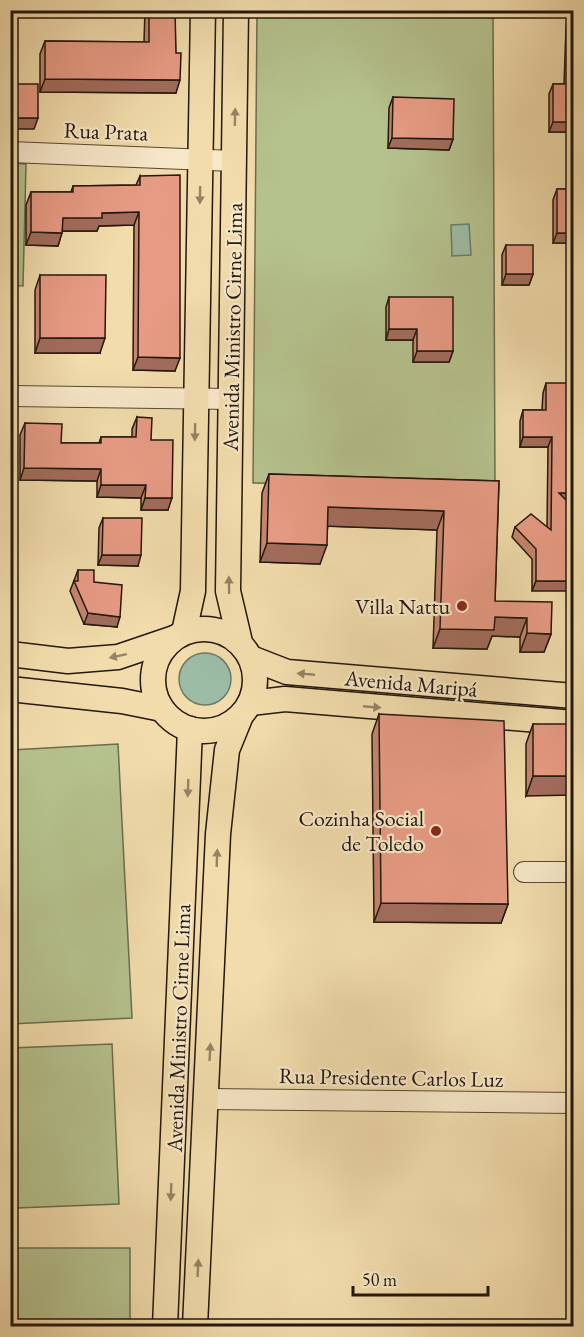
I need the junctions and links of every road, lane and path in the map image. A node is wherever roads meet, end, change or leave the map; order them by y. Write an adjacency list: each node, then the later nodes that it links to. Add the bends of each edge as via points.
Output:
1 (203, 10): 4 (main road, Avenida Ministro Cirne Lima)
2 (236, 10): 5 (main road, Avenida Ministro Cirne Lima, one-way to 2)
3 (10, 152): 4 (street, Rua Prata)
4 (201, 158): 5 (street, Rua Prata); 7 (main road, Avenida Ministro Cirne Lima, one-way to 7)
5 (234, 161): 8 (main road, Avenida Ministro Cirne Lima)
6 (10, 396): 7 (street)
7 (196, 399): 8 (street); 9 (main road, Avenida Ministro Cirne Lima, one-way to 9, via 193,591)
8 (231, 399): 10 (main road, Avenida Ministro Cirne Lima, one-way to 8, via 228,591)
9 (179, 635): 10 (main road, via 199,628 214,629 228,634); 11 (main road, one-way to 11, via 118,657 68,661); 16 (main road, via 162,650 155,664 155,695)
10 (246, 650): 13 (main road, Avenida Maripá, one-way to 10, via 287,672); 17 (main road, via 256,673 256,688)
11 (10, 654)
12 (10, 688): 16 (main road)
13 (494, 690): 14 (main road, Avenida Maripá); 18 (main road, via 502,698 502,709)
14 (536, 693): 15 (main road, Avenida Maripá); 19 (main road, via 524,700 524,711)
15 (573, 696)
16 (162, 709): 21 (main road, via 174,722)
17 (245, 710): 18 (main road, Avenida Maripá, one-way to 18, via 285,699); 21 (main road, via 225,727 208,731); 24 (main road, one-way to 17, via 218,834 227,750)
18 (491, 717): 19 (main road, Avenida Maripá)
19 (533, 720): 20 (main road, Avenida Maripá)
20 (573, 723)
21 (190, 729): 26 (main road, Avenida Ministro Cirne Lima, one-way to 26)
22 (524, 872): 23 (street)
23 (573, 872)
24 (207, 1099): 25 (street, Rua Presidente Carlos Luz); 27 (main road, one-way to 24)
25 (573, 1103)
26 (165, 1324): 27 (main road)
27 (196, 1325)

